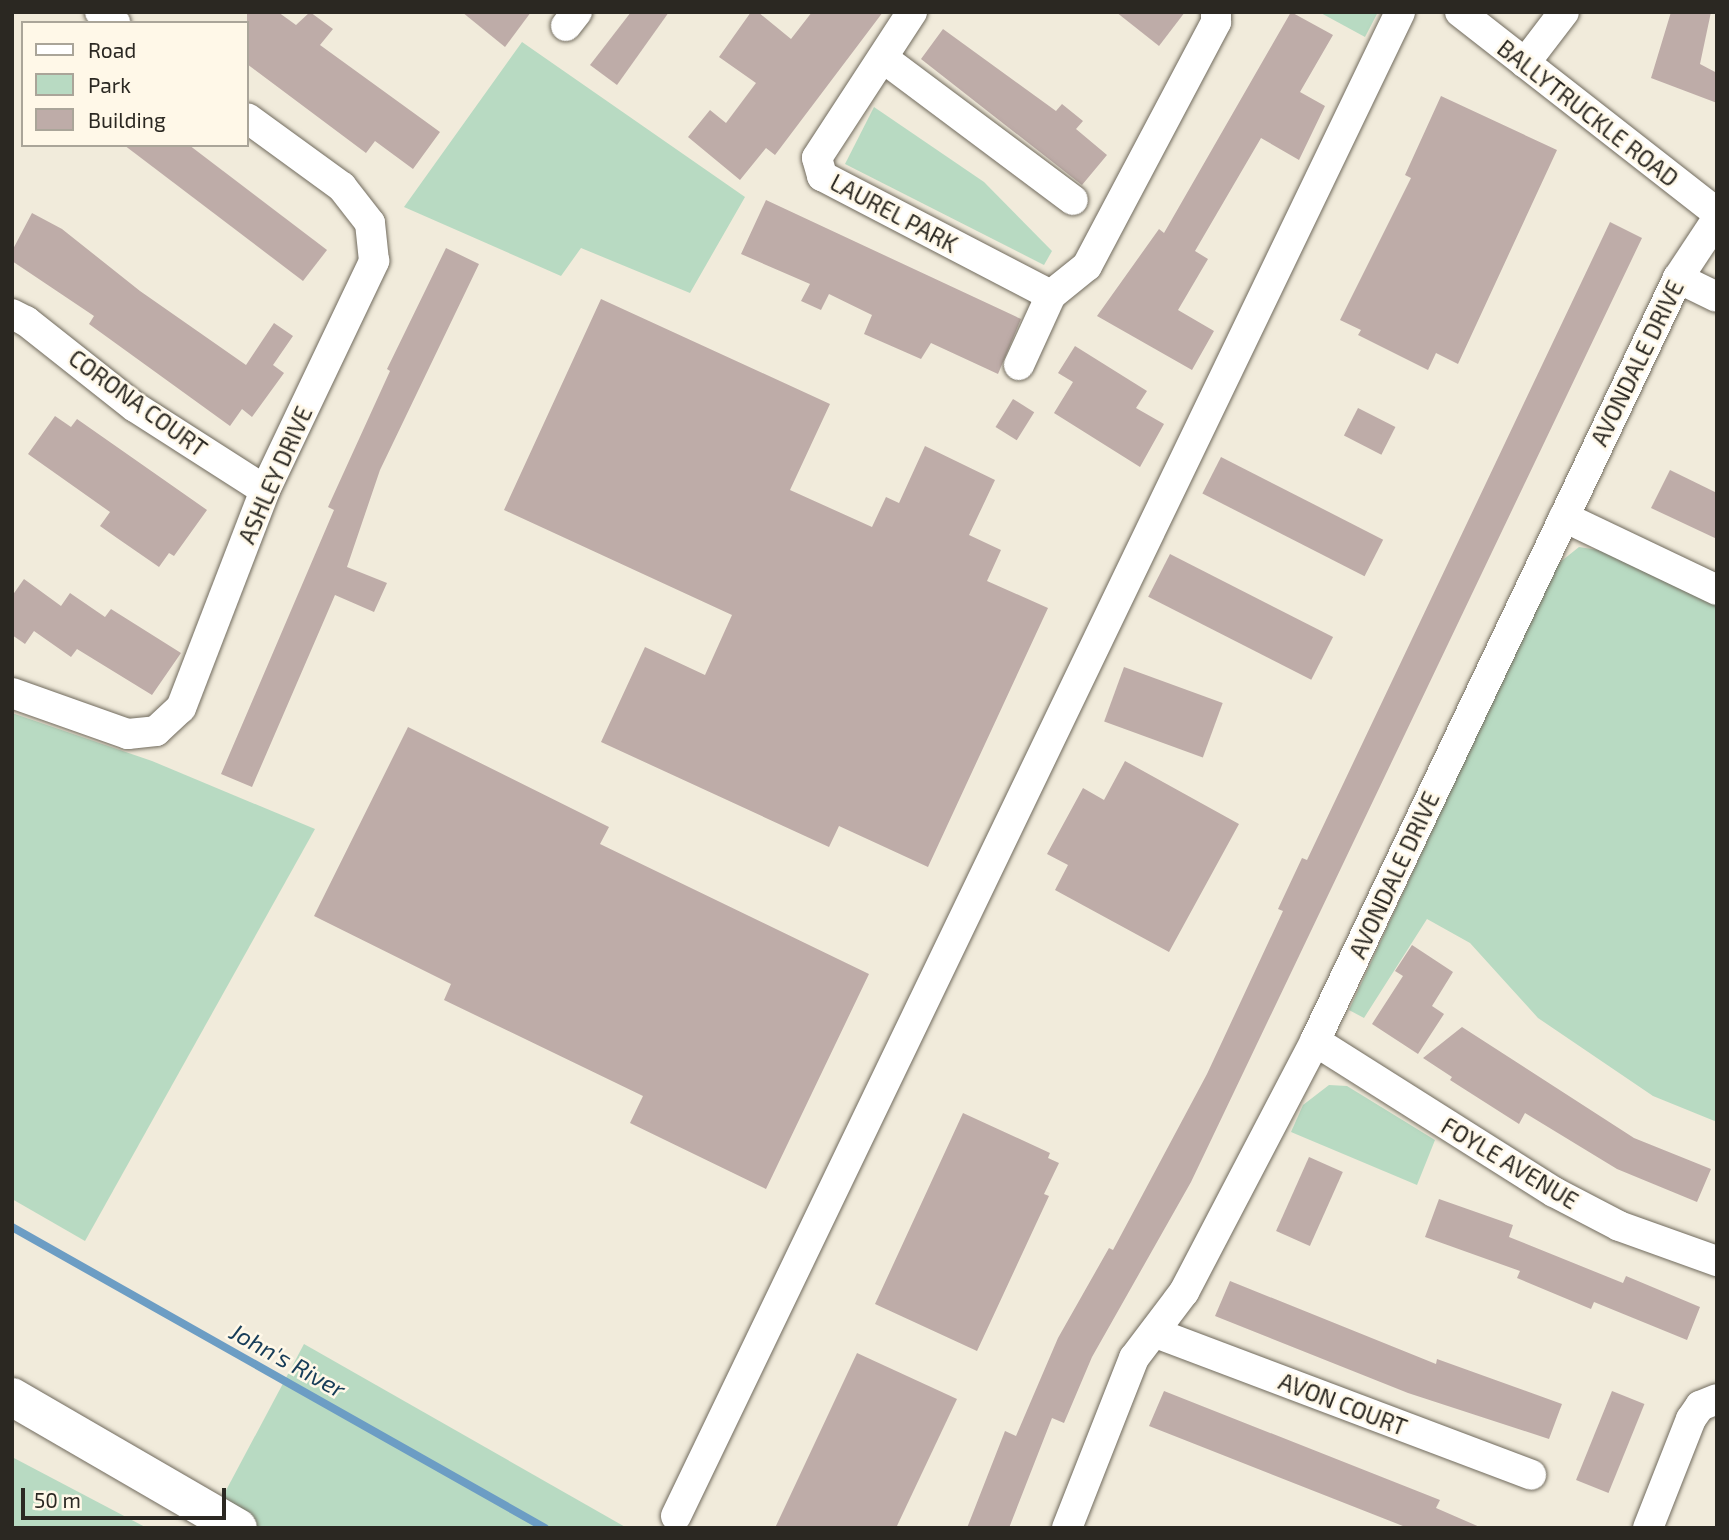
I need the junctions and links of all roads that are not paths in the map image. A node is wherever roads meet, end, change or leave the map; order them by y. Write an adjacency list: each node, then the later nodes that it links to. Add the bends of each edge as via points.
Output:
1 (912, 12): 6 (street, LAUREL PARK)
2 (1216, 12): 13 (street, via 1216,22 1087,266)
3 (1400, 12): 27 (street)
4 (1460, 12): 7 (street, BALLYTRUCKLE ROAD)
5 (1564, 12): 7 (street)
6 (883, 58): 9 (street); 13 (street, LAUREL PARK, via 817,158 822,176)
7 (1525, 63): 10 (street, BALLYTRUCKLE ROAD)
8 (248, 119): 17 (street, ASHLEY DRIVE, via 342,187 370,223 374,261)
9 (1073, 200)
10 (1717, 213)
11 (1717, 219): 12 (street, AVONDALE DRIVE)
12 (1678, 278): 14 (street); 18 (street, AVONDALE DRIVE)
13 (1051, 295): 16 (street)
14 (1717, 297)
15 (12, 314): 17 (street, CORONA COURT, via 135,407)
16 (1019, 365)
17 (265, 490): 20 (street, ASHLEY DRIVE, via 181,708 156,731 128,734)
18 (1564, 517): 19 (street); 21 (street, AVONDALE DRIVE)
19 (1717, 590)
20 (12, 693)
21 (1315, 1041): 22 (street, FOYLE AVENUE, via 1554,1192 1619,1226); 23 (street, AVONDALE DRIVE, via 1184,1292)
22 (1717, 1261)
23 (1156, 1333): 26 (street, AVON COURT); 29 (street, AVONDALE DRIVE, via 1134,1358)
24 (12, 1397): 28 (main road)
25 (1715, 1399): 30 (street, via 1691,1419)
26 (1531, 1475)
27 (676, 1516)
28 (238, 1528)
29 (1067, 1528)
30 (1648, 1528)

